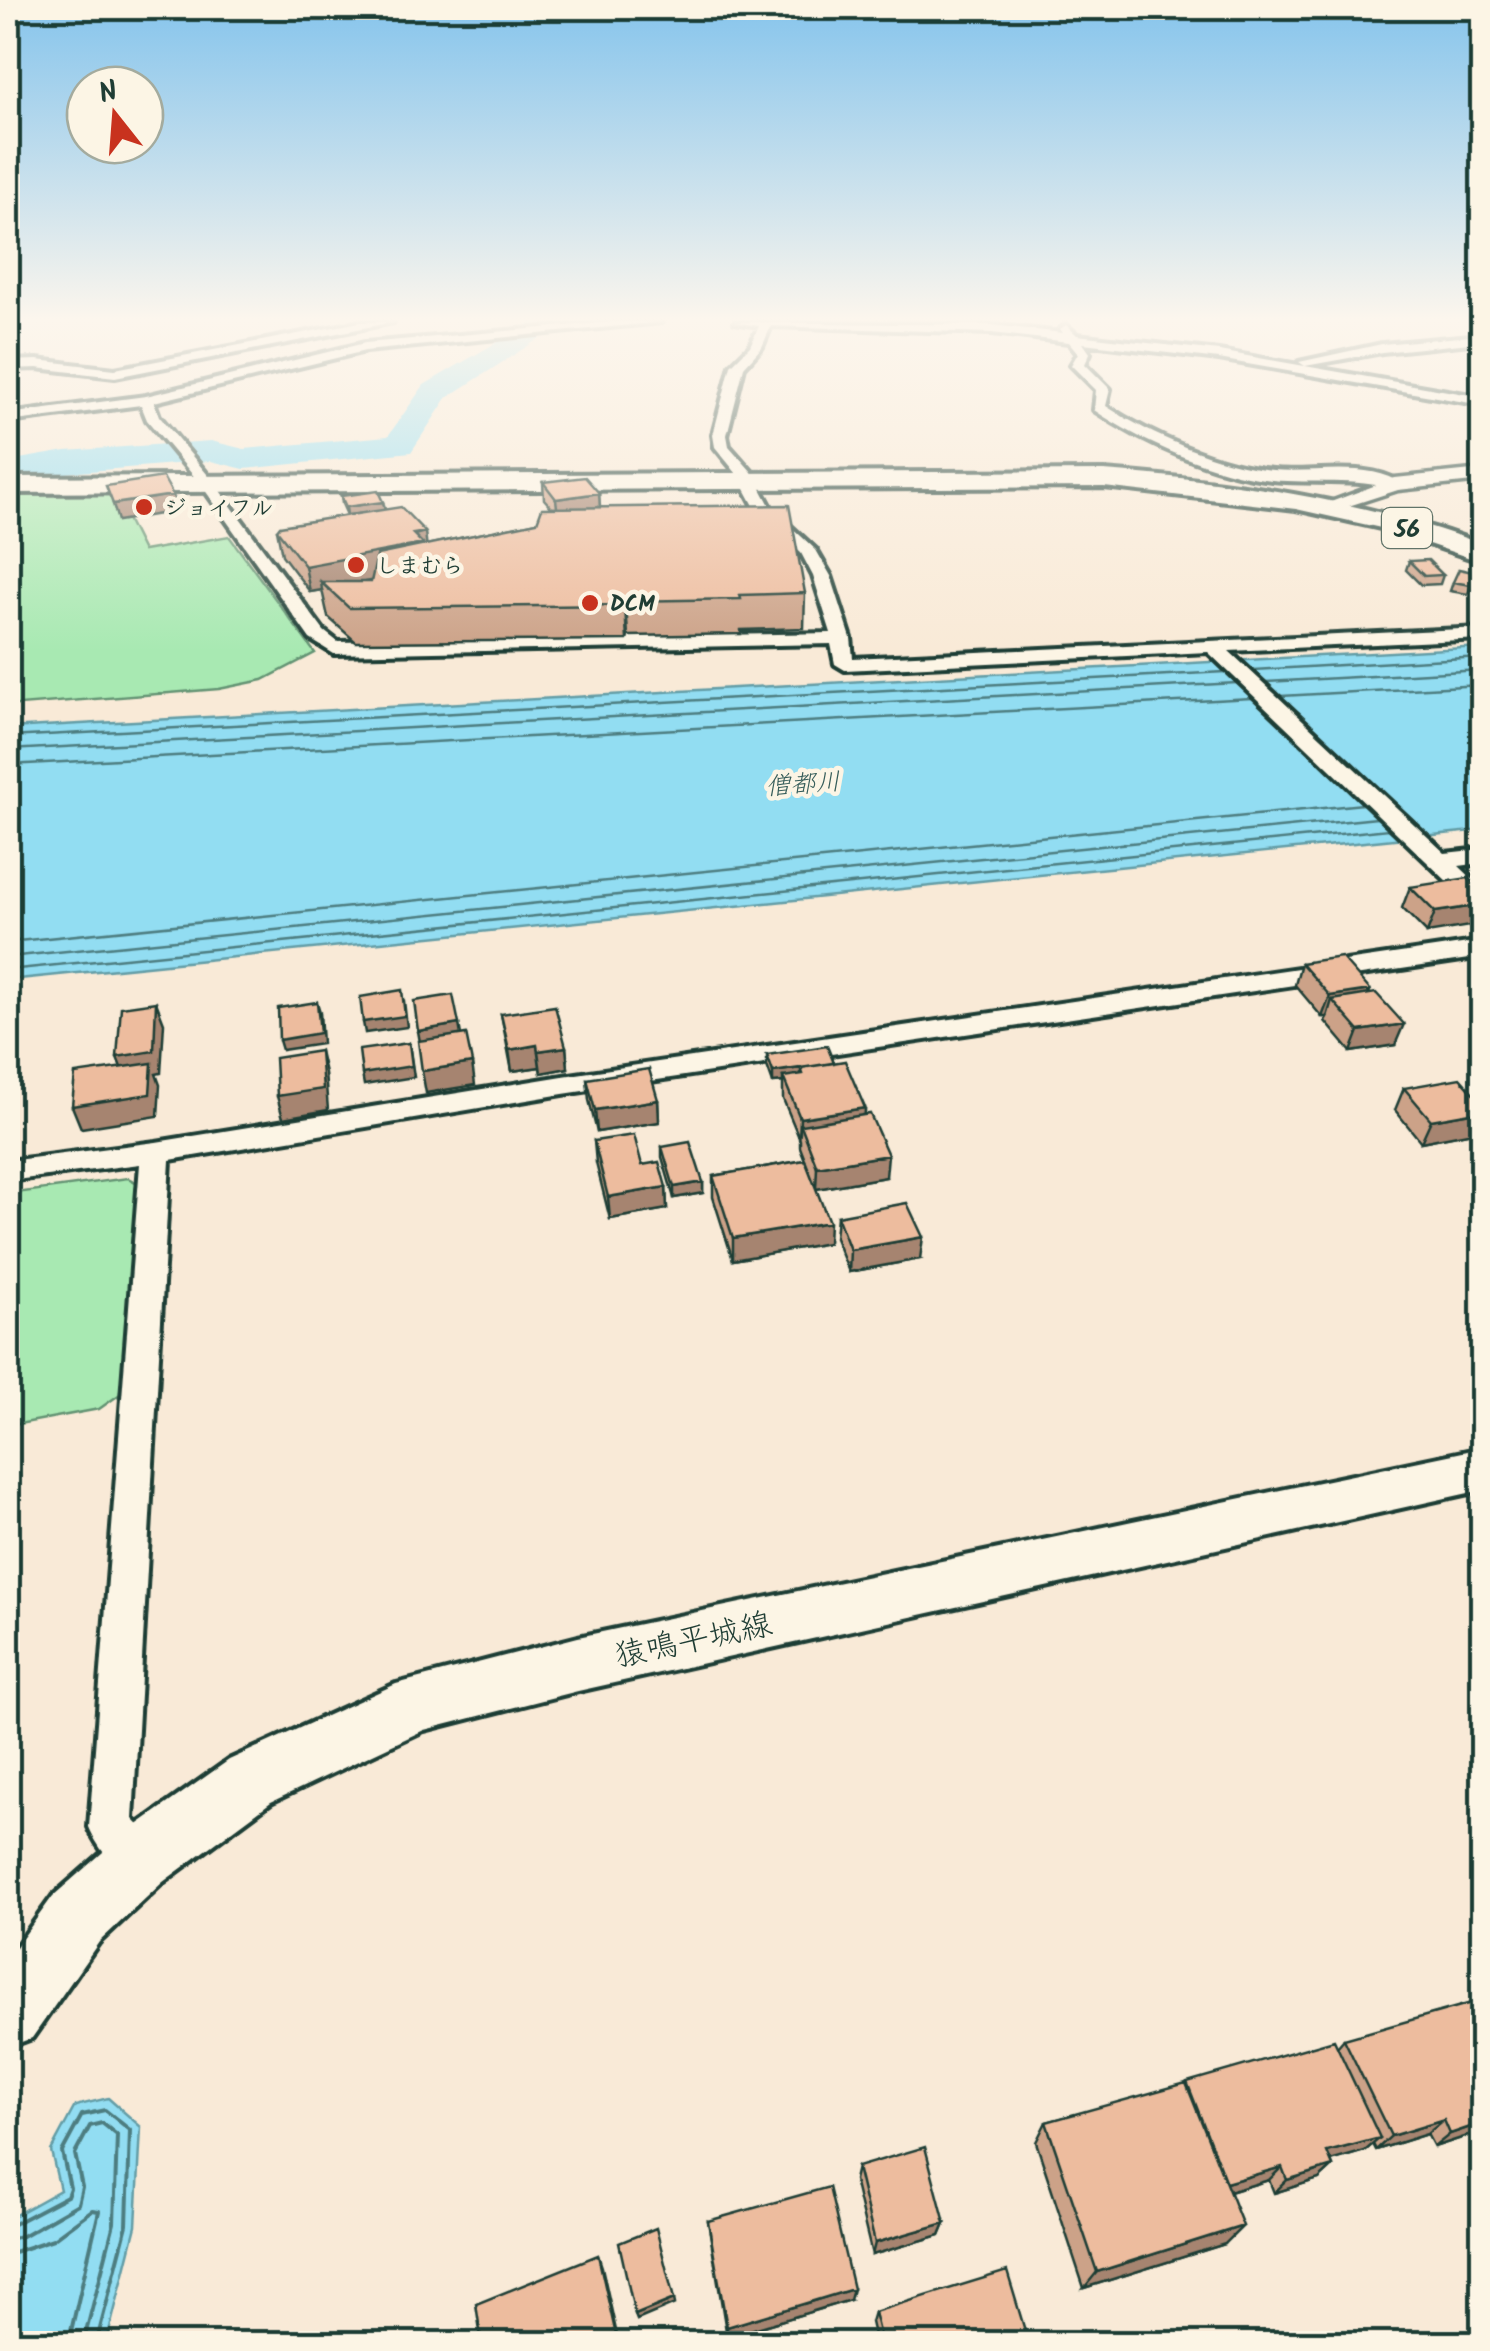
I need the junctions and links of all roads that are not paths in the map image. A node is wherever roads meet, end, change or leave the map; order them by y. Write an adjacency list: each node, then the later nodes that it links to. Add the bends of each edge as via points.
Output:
1 (164, 432): 6 (street)
2 (721, 432): 5 (street, via 722,447)
3 (1143, 432): 7 (street, via 1267,475 1361,475)
4 (1482, 476): 7 (street)
5 (749, 480): 6 (highway, 56); 9 (highway, 56, via 1104,480 1202,486); 12 (street, via 765,512 808,550)
6 (207, 483): 8 (highway, 56); 12 (street, via 334,648)
7 (1395, 484): 9 (street)
8 (8, 485)
9 (1330, 506): 10 (highway, 56)
10 (1482, 554)
11 (1477, 632): 13 (street)
12 (842, 638): 13 (street, via 845,664)
13 (1216, 651): 14 (street)
14 (1434, 855): 15 (street); 16 (street)
15 (1482, 856)
16 (1482, 901)
17 (1482, 948): 18 (street)
18 (156, 1152): 19 (street); 21 (street, via 111,1827)
19 (8, 1171)
20 (1482, 1469): 21 (main road, 猿鳴平城線, via 417,1704 250,1781)
21 (141, 1860): 22 (main road, 猿鳴平城線, via 76,1919)
22 (8, 2014)

